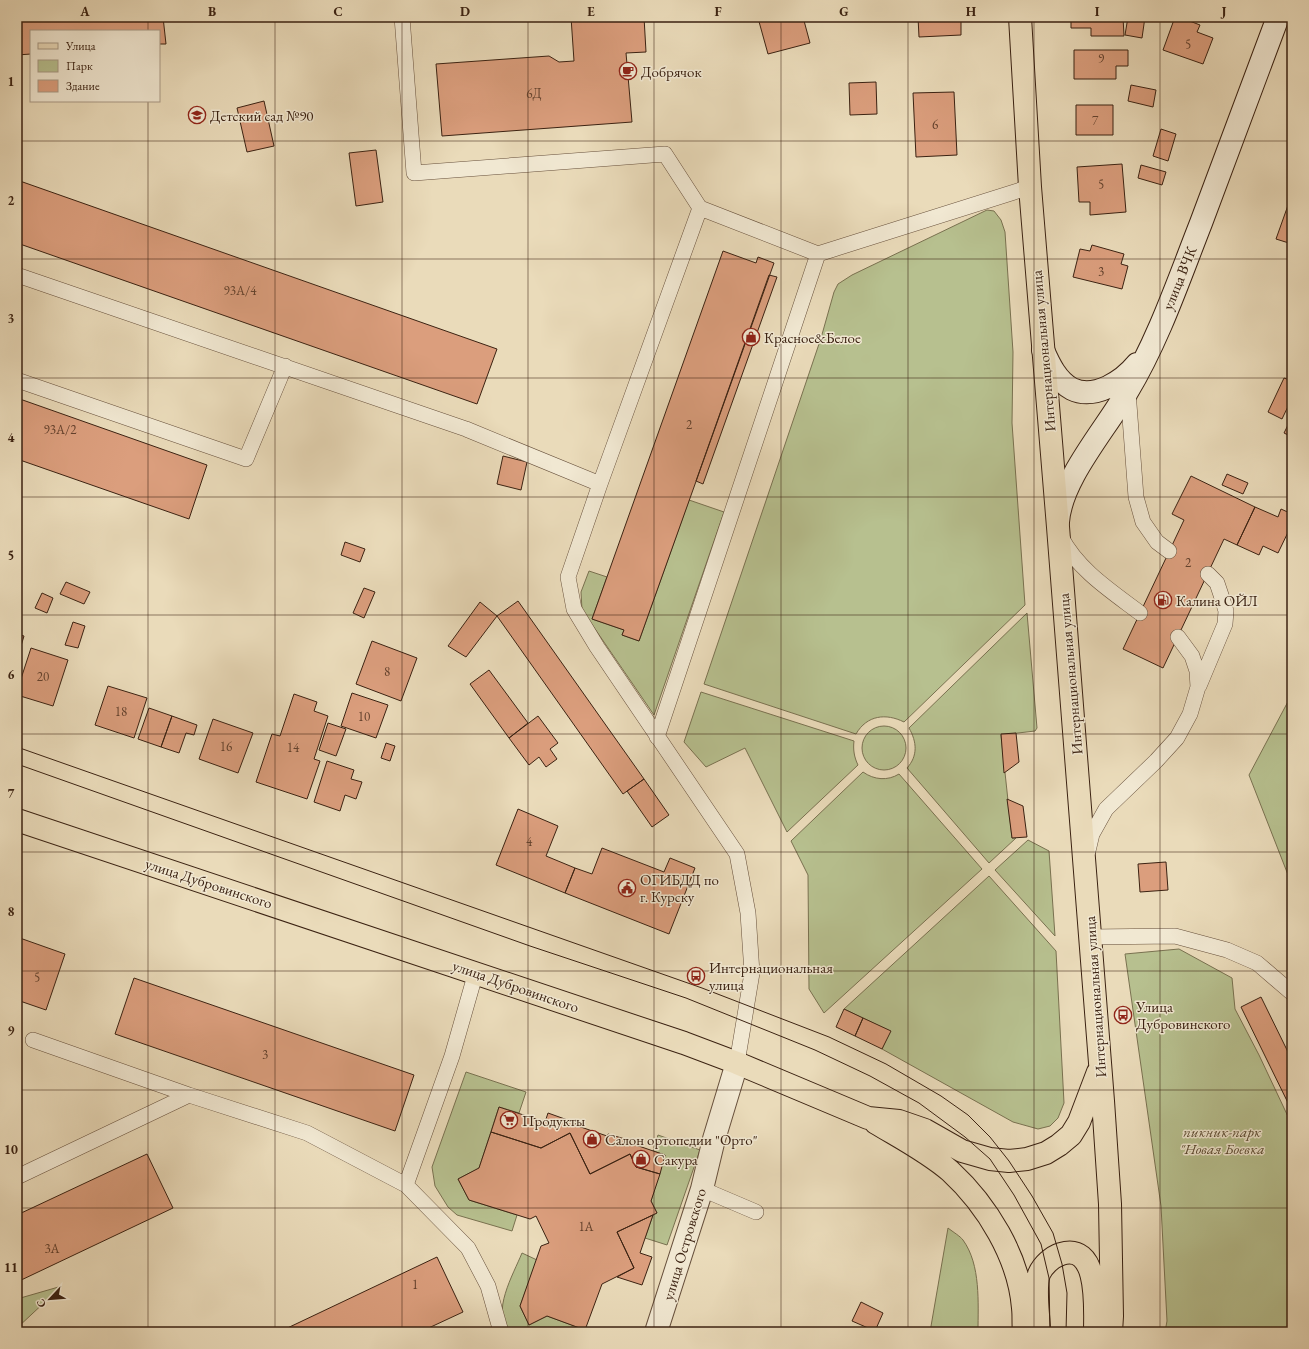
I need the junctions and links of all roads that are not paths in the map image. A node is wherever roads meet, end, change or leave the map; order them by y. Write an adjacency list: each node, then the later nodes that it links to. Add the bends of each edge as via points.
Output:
1 (402, 17): 5 (lane, via 414,173 665,154)
2 (1020, 17): 4 (main road, Интернациональная улица)
3 (1278, 17): 9 (main road, улица ВЧК, via 1178,282)
4 (1030, 187): 6 (lane); 8 (main road, Интернациональная улица)
5 (700, 208): 6 (lane); 13 (lane)
6 (818, 254): 20 (lane)
7 (17, 275): 10 (lane)
8 (1043, 350): 9 (main road, via 1061,380 1072,389 1083,392 1097,391 1112,385 1129,374); 14 (main road, Интернациональная улица)
9 (1148, 351): 12 (main road, улица ВЧК)
10 (284, 366): 11 (lane, via 246,459); 13 (lane, via 466,429)
11 (17, 380)
12 (1128, 391): 14 (main road, улица ВЧК, via 1073,478 1064,498); 15 (lane, via 1136,497 1143,522 1157,542)
13 (600, 484): 20 (lane, via 568,577 574,609)
14 (1058, 530): 17 (lane, via 1068,550 1080,565); 22 (main road, Интернациональная улица)
15 (1169, 551)
16 (1208, 574): 19 (lane, via 1217,583 1226,611 1225,624)
17 (1140, 613)
18 (1178, 637): 19 (lane, via 1192,656)
19 (1198, 687): 22 (lane, via 1190,714 1178,738 1106,809 1092,834)
20 (657, 737): 27 (lane, via 737,854 748,913 752,973)
21 (17, 820): 24 (main road, улица Дубровинского)
22 (1085, 864): 23 (main road, Интернациональная улица)
23 (1090, 937): 25 (lane, via 1175,936 1226,950 1257,962); 28 (main road, Интернациональная улица)
24 (476, 972): 27 (main road, улица Дубровинского); 32 (lane, via 452,1056)
25 (1292, 993)
26 (33, 1040): 29 (lane)
27 (737, 1063): 30 (main road, улица Дубровинского); 33 (main road, улица Островского)
28 (1100, 1065): 30 (main road, улица Дубровинского, via 1079,1122 1071,1135 1046,1153 1027,1159 990,1159 962,1151 925,1130 899,1121); 40 (main road, Интернациональная улица, via 1110,1204)
29 (189, 1095): 31 (lane); 32 (lane, via 308,1133)
30 (868, 1118): 37 (main road, via 949,1170 971,1192 993,1222 1018,1282)
31 (17, 1177)
32 (406, 1184): 35 (lane, via 468,1248 488,1286)
33 (702, 1189): 34 (lane); 36 (main road, улица Островского)
34 (756, 1212)
35 (501, 1332)
36 (656, 1332)
37 (1024, 1332)
38 (1039, 1332): 39 (main road, via 1039,1275 1046,1263 1059,1254 1069,1252 1080,1254 1092,1275)
39 (1095, 1332)
40 (1111, 1332)

